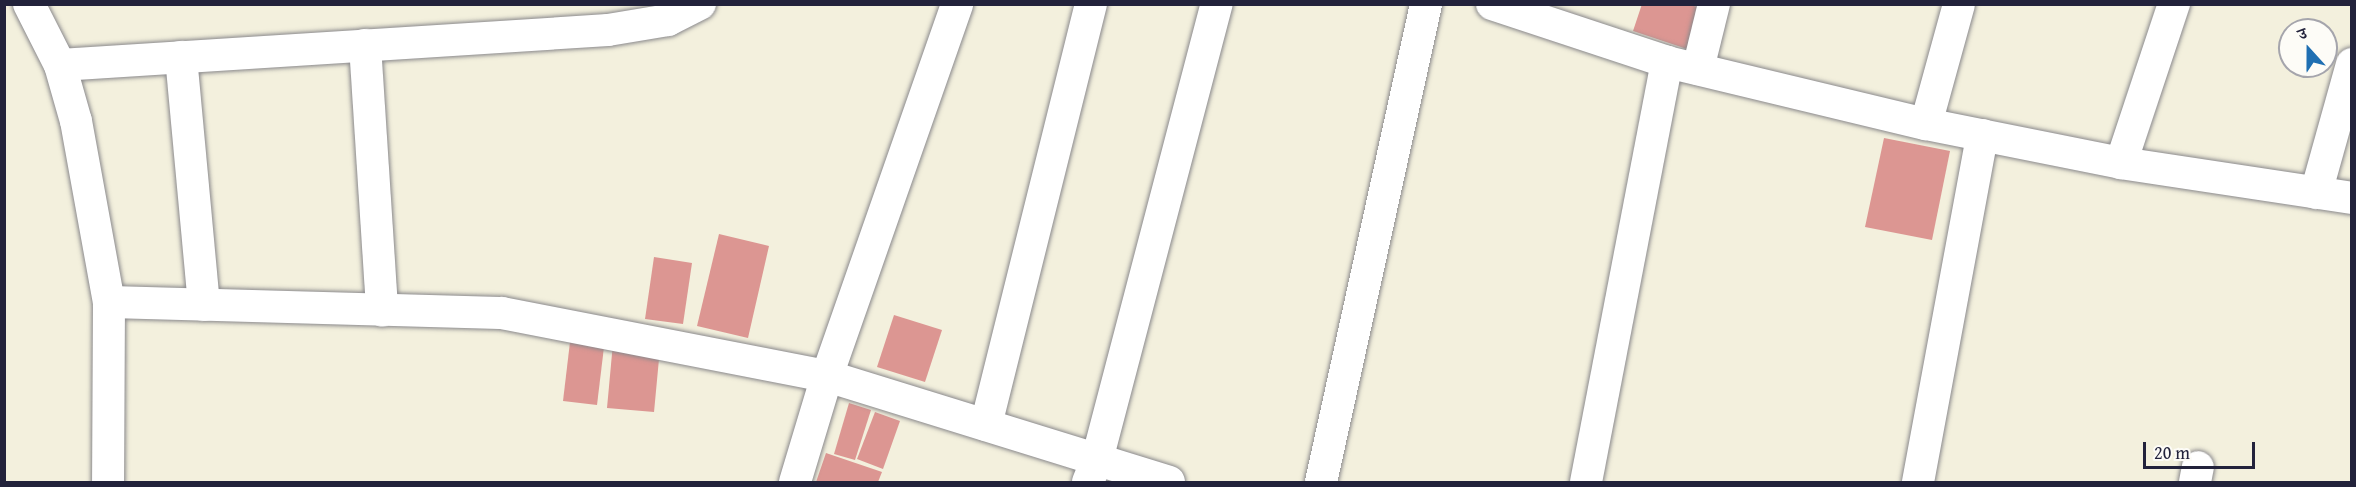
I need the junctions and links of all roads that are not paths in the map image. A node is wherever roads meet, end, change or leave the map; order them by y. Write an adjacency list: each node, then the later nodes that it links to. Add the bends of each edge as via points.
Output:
1 (29, 4): 16 (street)
2 (700, 4): 12 (street, via 668,20 608,30)
3 (957, 4): 26 (street)
4 (1090, 4): 27 (street)
5 (1217, 4): 28 (street)
6 (1426, 4): 32 (street)
7 (1492, 4): 11 (street)
8 (1714, 4): 17 (street)
9 (1959, 4): 18 (street)
10 (2174, 4): 20 (street)
11 (1573, 17): 14 (street)
12 (365, 45): 13 (street); 25 (street)
13 (181, 57): 16 (street); 24 (street)
14 (1667, 62): 17 (street); 33 (street)
15 (2352, 64): 21 (street)
16 (60, 65): 23 (street, via 76,121)
17 (1698, 69): 18 (street)
18 (1926, 124): 19 (street)
19 (1982, 135): 20 (street); 34 (street)
20 (2121, 163): 21 (street)
21 (2316, 193): 22 (street)
22 (2352, 198)
23 (109, 302): 24 (street); 29 (street)
24 (204, 305): 25 (street)
25 (382, 310): 26 (street, via 502,313)
26 (826, 376): 27 (street); 30 (street)
27 (986, 426): 28 (street)
28 (1092, 471): 31 (street)
29 (108, 483)
30 (795, 483)
31 (1169, 483)
32 (1321, 483)
33 (1586, 483)
34 (1918, 483)

